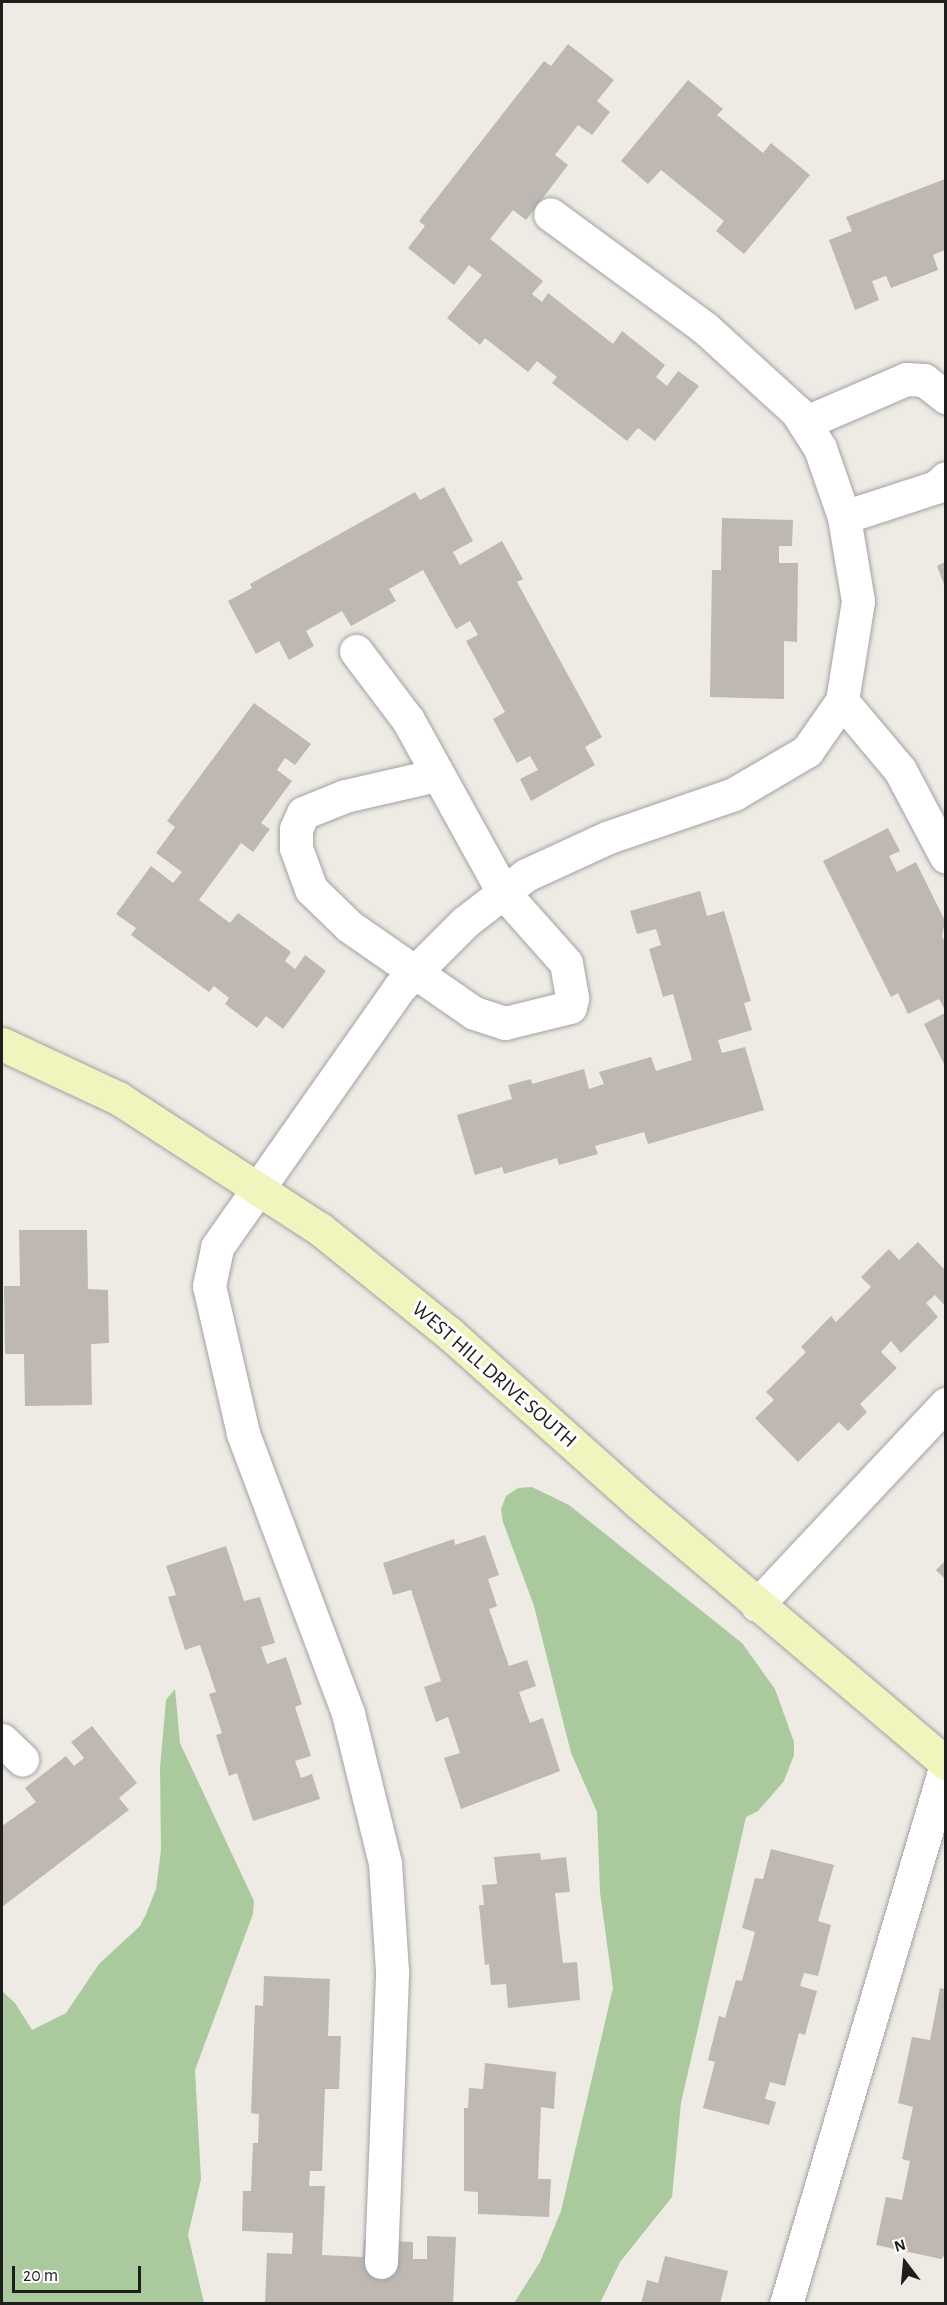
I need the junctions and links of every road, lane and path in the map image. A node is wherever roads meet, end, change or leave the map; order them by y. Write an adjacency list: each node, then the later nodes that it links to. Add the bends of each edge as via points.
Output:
1 (549, 214): 3 (street, via 705,328 797,412)
2 (945, 397): 3 (street, via 924,380 906,379)
3 (804, 423): 5 (street, via 820,448)
4 (945, 478): 5 (street, via 936,487)
5 (844, 517): 7 (street, via 858,601)
6 (356, 651): 8 (street, via 408,720)
7 (842, 701): 9 (street, via 900,770); 10 (street, via 807,751 743,788 609,837 526,875)
8 (437, 775): 10 (street); 11 (street, via 345,796 303,813 296,830 296,848 311,889 349,926)
9 (945, 857)
10 (503, 892): 11 (street, via 465,922); 11 (street, via 566,963 570,1007 505,1023 474,1013)
11 (415, 972): 13 (street, via 399,988)
12 (2, 1044): 13 (street, WEST HILL DRIVE SOUTH, via 118,1098)
13 (259, 1187): 15 (street, WEST HILL DRIVE SOUTH, via 320,1229 449,1333); 17 (street, via 217,1247 208,1286 243,1433 348,1713 385,1863 392,1971)
14 (943, 1410): 15 (street)
15 (758, 1605): 16 (street, WEST HILL DRIVE SOUTH)
16 (945, 1764): 18 (street)
17 (381, 2262)
18 (786, 2304)

